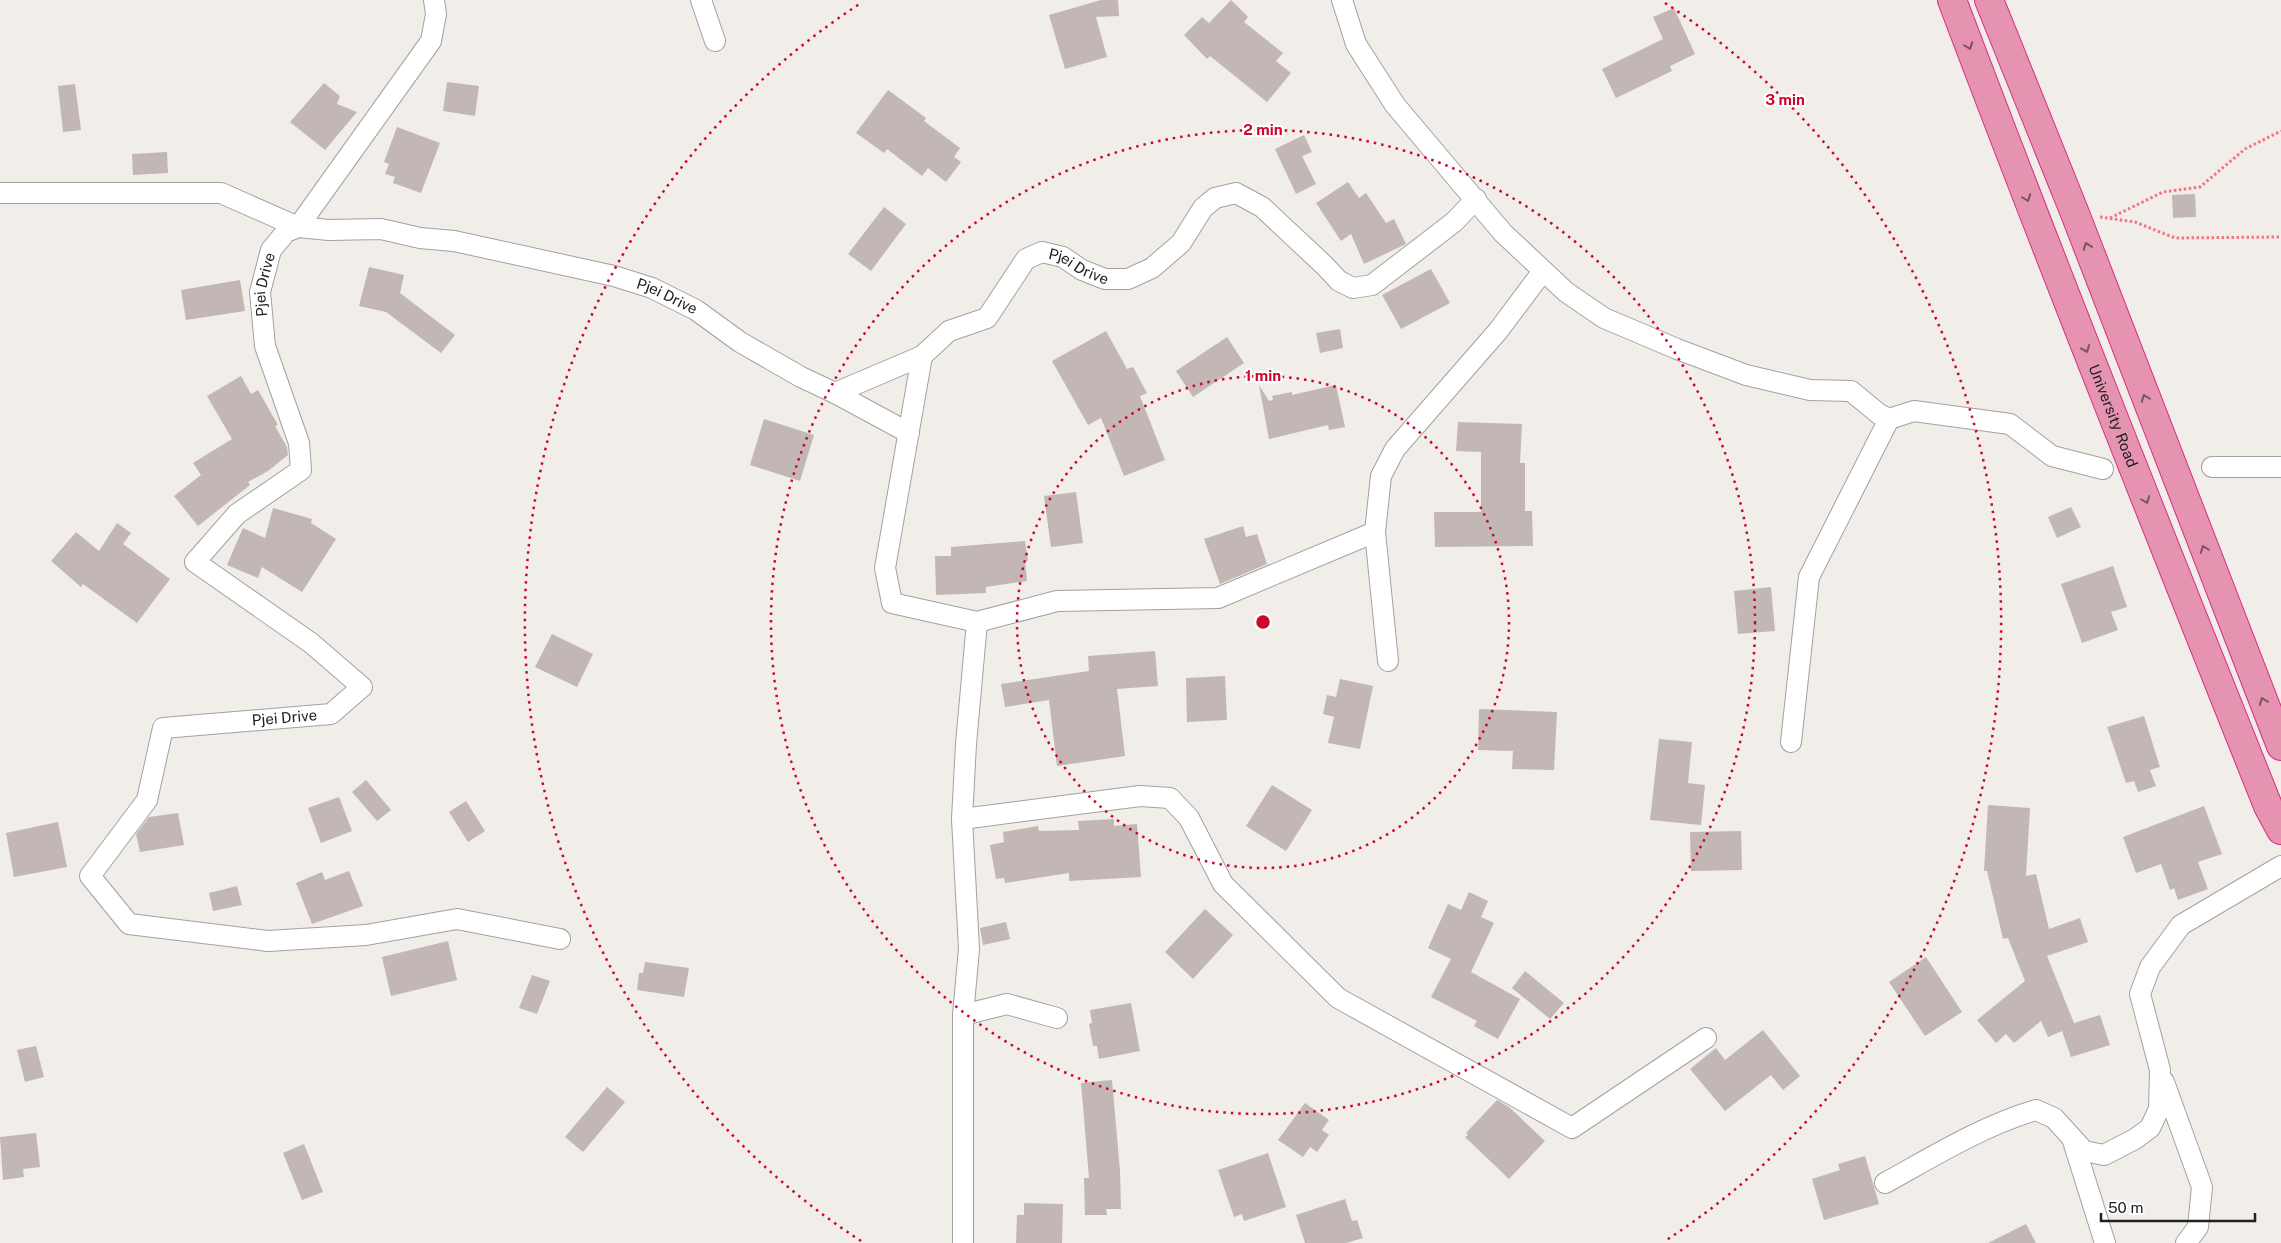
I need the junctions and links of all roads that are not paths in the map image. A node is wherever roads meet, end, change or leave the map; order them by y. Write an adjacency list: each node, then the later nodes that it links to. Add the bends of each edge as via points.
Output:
1 (434, 0): 9 (street, via 436,14 431,42)
2 (701, 0): 6 (street)
3 (1342, 0): 8 (street, via 1356,44 1395,105)
4 (1952, 0): 24 (highway, University Road, one-way to 24, via 2065,298 2268,806)
5 (1990, 0): 22 (highway, one-way to 5)
6 (716, 41)
7 (0, 193): 9 (street, via 221,193)
8 (1476, 199): 10 (street, via 1503,233); 11 (street, Pjei Drive, via 1454,222 1372,285 1353,288 1338,281 1262,207 1236,193 1216,198 1203,208 1181,243 1152,268 1128,279 1105,280 1063,257 1042,252 1026,259 987,318 949,331)
9 (298, 227): 12 (street, Pjei Drive, via 381,229 420,238 454,241 614,276 652,288 696,310 740,342 801,378); 26 (street, Pjei Drive, via 286,232 271,250 260,292 265,346 299,443 300,470 237,514 194,562 311,643 362,687 331,714 163,728 147,800 90,876 129,924 268,941 366,935 457,919)
10 (1543, 271): 13 (street, via 1566,292 1604,318 1622,326 1746,375 1810,390 1851,391); 18 (street, via 1498,331 1396,449 1381,476)
11 (922, 356): 12 (street, Pjei Drive); 14 (street)
12 (835, 393): 14 (street)
13 (1889, 419): 17 (street, via 1914,411 2010,424 2052,456); 21 (street, via 1809,577)
14 (908, 433): 19 (street, via 885,568 892,603)
15 (2212, 467): 16 (street)
16 (2281, 467)
17 (2103, 469)
18 (1375, 532): 19 (street, via 1218,598 1057,601); 20 (street)
19 (977, 622): 23 (street)
20 (1388, 661)
21 (1791, 742)
22 (2281, 746)
23 (962, 819): 27 (street, via 969,949); 29 (street, via 1140,796 1170,798 1190,818 1223,884 1338,998 1572,1128)
24 (2281, 830)
25 (2281, 866): 30 (street, via 2181,925 2150,967 2140,994)
26 (560, 940)
27 (962, 1014): 28 (street, via 1007,1004); 33 (street)
28 (1056, 1018)
29 (1706, 1038)
30 (2160, 1070): 31 (street, via 2159,1110 2150,1128 2104,1154 2084,1151); 35 (street, via 2202,1188 2198,1227)
31 (2073, 1141): 32 (street, via 2054,1118 2036,1110 1972,1135); 34 (street)
32 (1885, 1183)
33 (963, 1243)
34 (2105, 1243)
35 (2186, 1243)

